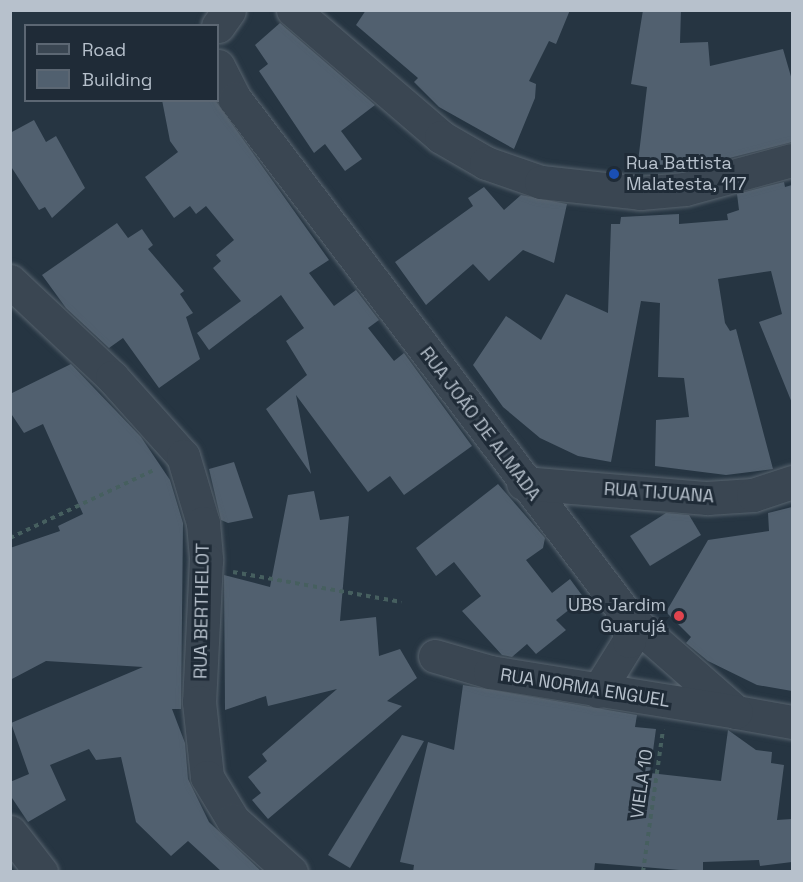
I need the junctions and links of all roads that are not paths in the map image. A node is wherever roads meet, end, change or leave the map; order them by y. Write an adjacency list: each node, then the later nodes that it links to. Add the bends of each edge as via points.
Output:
1 (229, 10): 3 (street)
2 (293, 10): 5 (street, via 441,137 486,163 542,182 640,193 685,189)
3 (219, 25)
4 (219, 68): 8 (street, RUA JOÃO DE ALMADA, via 235,99)
5 (792, 160)
6 (10, 281): 16 (street, RUA BERTHELOT, via 112,377 183,456 202,523 206,567 199,702 207,777 233,820)
7 (792, 482): 8 (street, RUA TIJUANA, via 753,495 707,498)
8 (523, 483): 9 (street, RUA JOÃO DE ALMADA)
9 (629, 618): 11 (street, via 628,641); 12 (street, RUA JOÃO DE ALMADA)
10 (435, 656): 11 (street, RUA NORMA ENGUEL, via 490,672)
11 (598, 691): 12 (street, RUA NORMA ENGUEL)
12 (736, 712): 13 (street)
13 (792, 722)
14 (10, 832): 15 (street)
15 (41, 872)
16 (291, 872)

